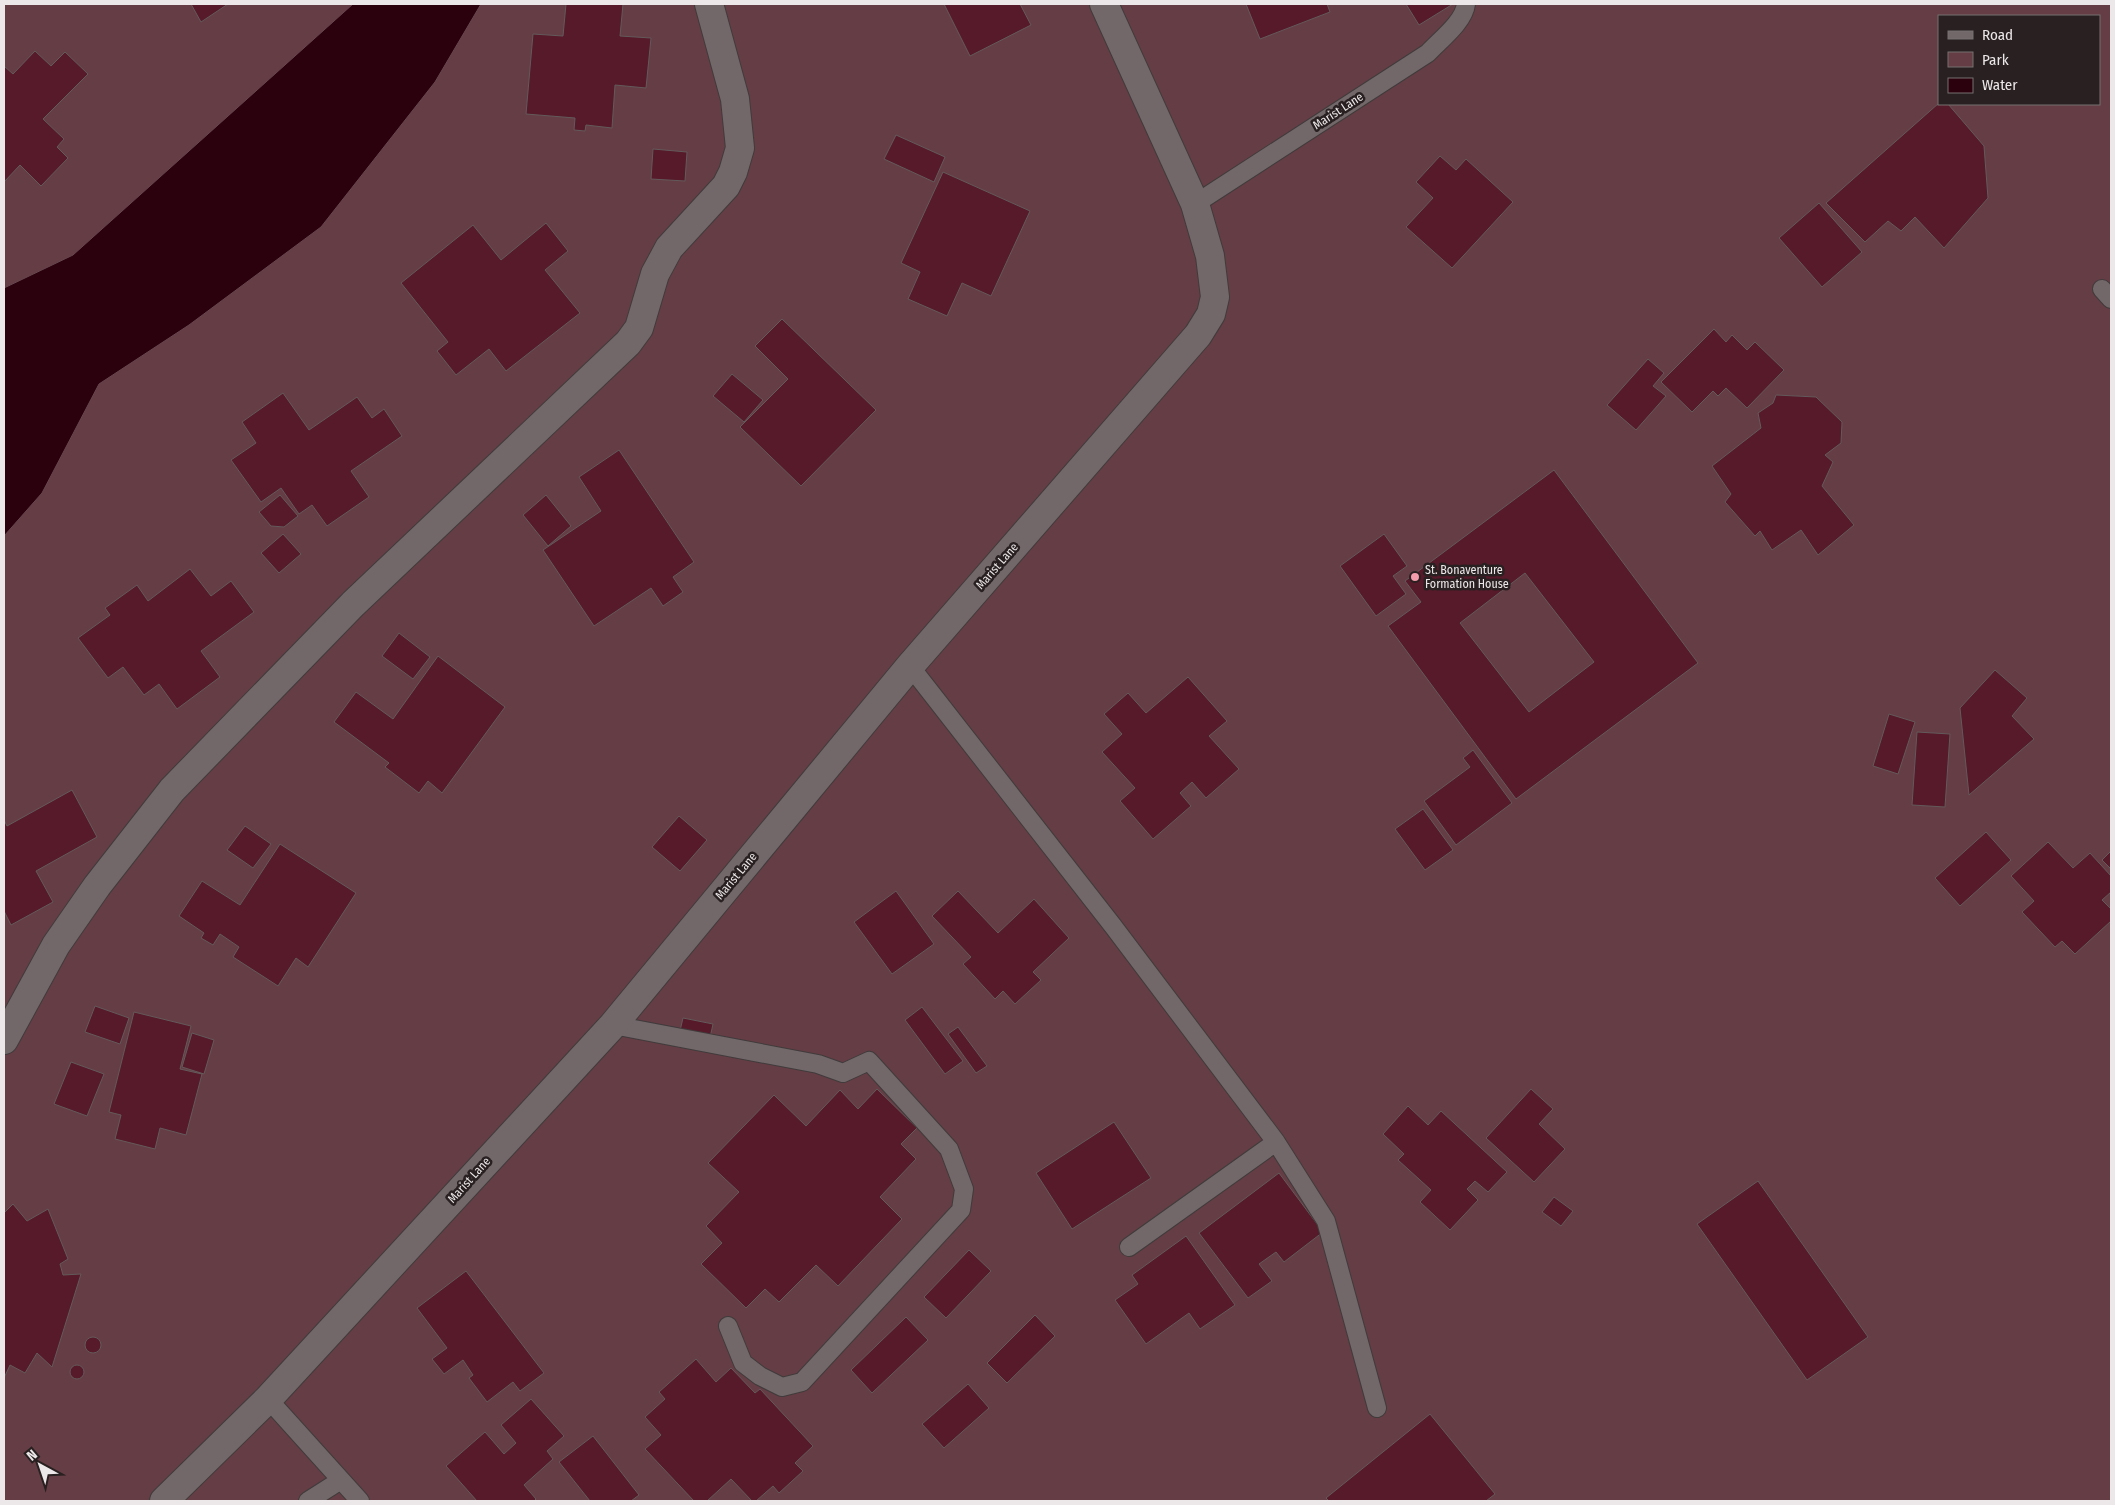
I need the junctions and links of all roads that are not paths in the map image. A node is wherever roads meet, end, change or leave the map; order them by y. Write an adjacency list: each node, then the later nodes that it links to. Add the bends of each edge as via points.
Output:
1 (709, 4): 7 (street, via 735,99 740,148 726,186 669,248 656,274 639,328 628,343 353,604 172,790 56,944)
2 (1104, 4): 4 (street, Marist Lane)
3 (1466, 4): 4 (lane, Marist Lane, via 1454,26 1428,53)
4 (1196, 204): 5 (street, Marist Lane, via 1210,256 1215,297 1211,314 1198,336)
5 (910, 666): 6 (street, Marist Lane); 8 (lane)
6 (613, 1025): 10 (lane, via 818,1064 843,1072 870,1061 949,1148 964,1189 961,1210 802,1382 782,1387 760,1376 743,1363); 11 (street, Marist Lane)
7 (4, 1040)
8 (1276, 1142): 9 (lane); 12 (lane, via 1326,1221)
9 (1129, 1247)
10 (728, 1326)
11 (268, 1399): 13 (lane); 14 (street, Marist Lane)
12 (1378, 1408)
13 (341, 1480): 15 (lane); 16 (lane)
14 (164, 1501)
15 (308, 1501)
16 (360, 1501)

